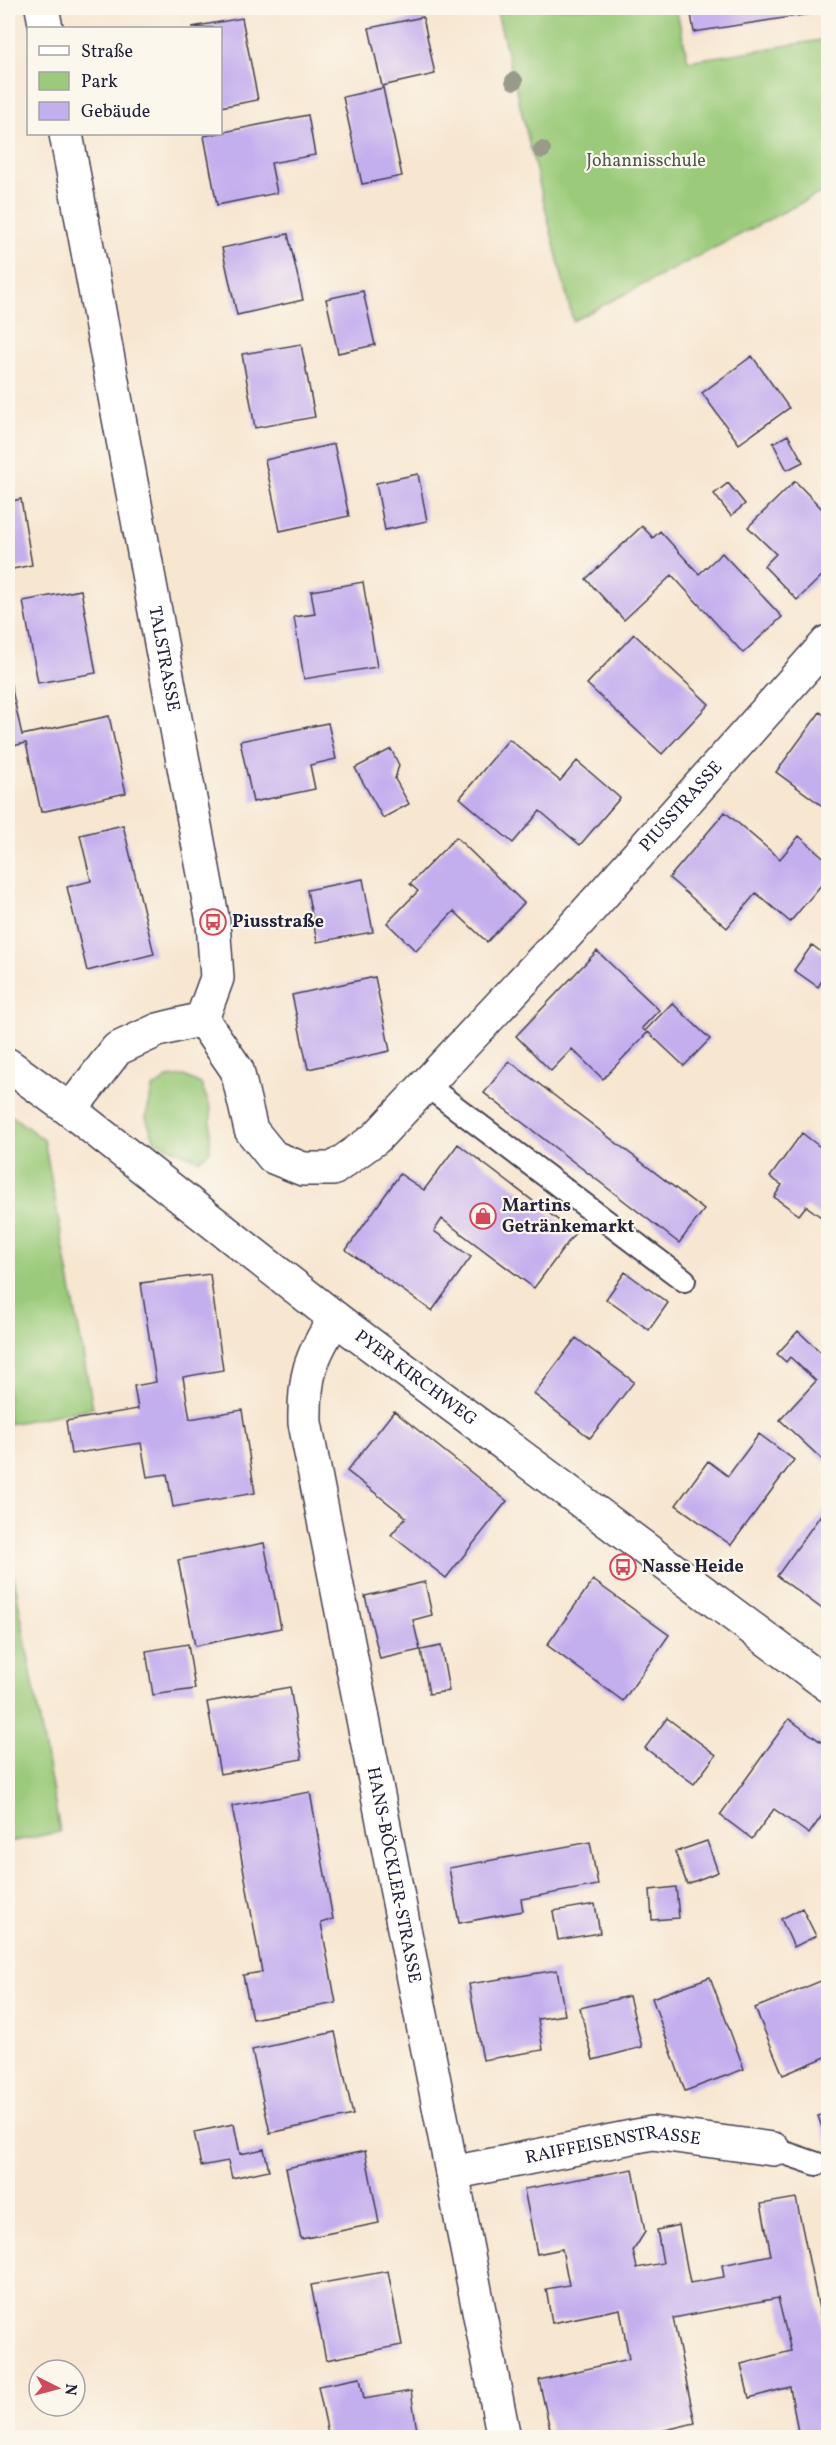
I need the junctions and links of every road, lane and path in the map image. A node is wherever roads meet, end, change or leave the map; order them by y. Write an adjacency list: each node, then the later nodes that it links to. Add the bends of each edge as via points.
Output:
1 (42, 8): 2 (street)
2 (46, 27)
3 (66, 135): 5 (street, TALSTRASSE, via 213,921 217,978)
4 (828, 642): 7 (street, PIUSSTRASSE, via 579,921)
5 (202, 1019): 7 (street, PIUSSTRASSE, via 237,1070 251,1130 273,1157 303,1169 333,1168 376,1138); 8 (street, via 158,1030 117,1049)
6 (8, 1065): 8 (street, PYER KIRCHWEG)
7 (426, 1085): 9 (lane)
8 (70, 1110): 10 (street, PYER KIRCHWEG)
9 (684, 1280)
10 (335, 1318): 11 (street, PYER KIRCHWEG); 14 (street, HANS-BÖCKLER-STRASSE, via 315,1349 304,1387 305,1423)
11 (828, 1685)
12 (773, 2149): 13 (lane); 14 (street, RAIFFEISENSTRASSE, via 652,2133)
13 (817, 2164)
14 (452, 2173): 15 (street, HANS-BÖCKLER-STRASSE)
15 (504, 2438)

